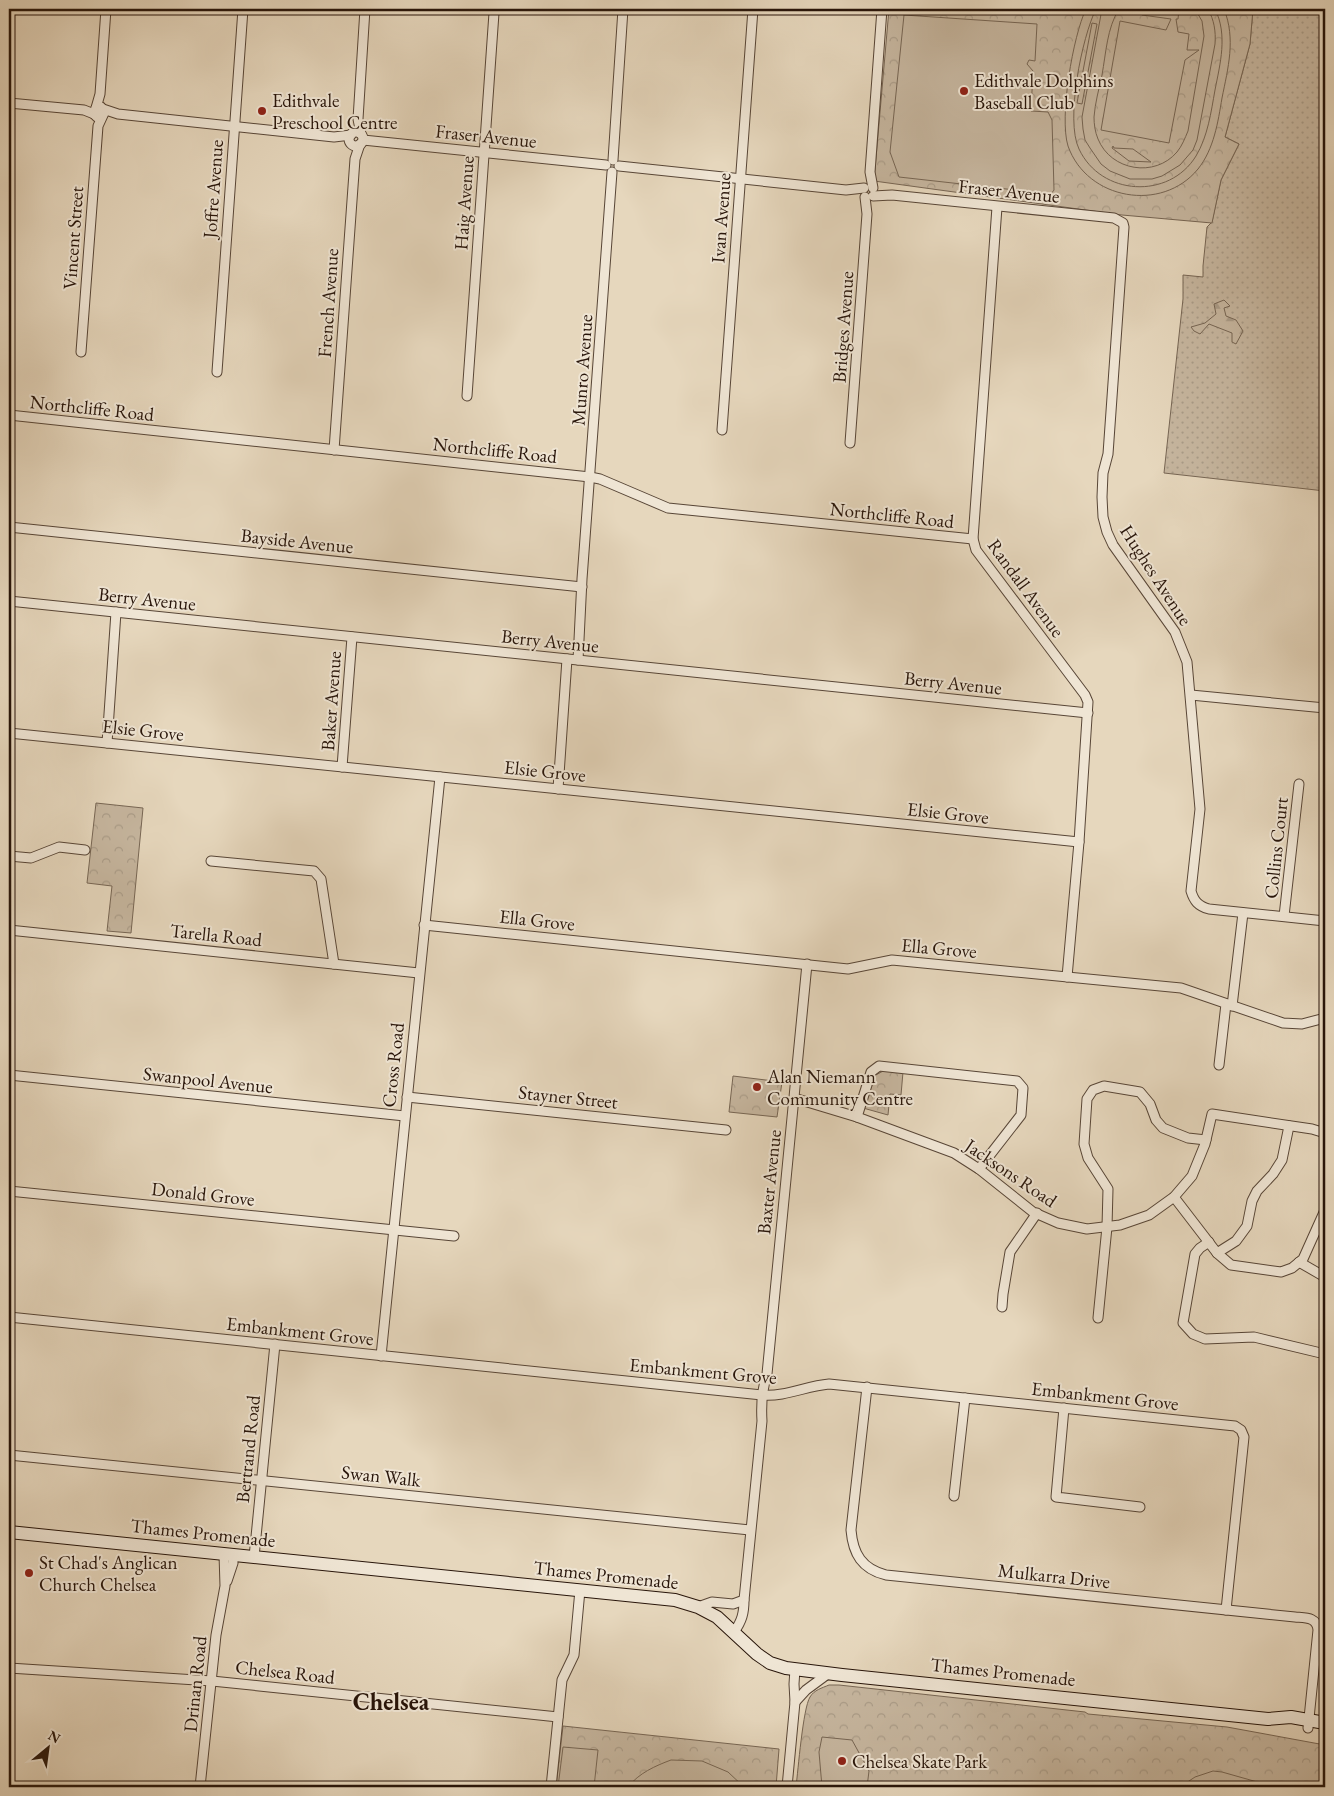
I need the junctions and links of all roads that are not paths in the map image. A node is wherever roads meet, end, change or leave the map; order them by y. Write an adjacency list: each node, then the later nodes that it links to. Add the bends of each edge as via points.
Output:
1 (106, 9): 9 (street, Vincent Street)
2 (243, 9): 10 (street, Joffre Avenue)
3 (366, 9): 11 (street, French Avenue)
4 (623, 9): 13 (street, Munro Avenue)
5 (752, 9): 14 (street, Ivan Avenue)
6 (882, 9): 15 (street, Bridges Avenue)
7 (494, 12): 12 (street, Haig Avenue)
8 (9, 103): 9 (street, Fraser Avenue)
9 (99, 112): 10 (street, Fraser Avenue); 18 (street, Vincent Street)
10 (234, 126): 11 (street, Fraser Avenue); 19 (street, Joffre Avenue)
11 (356, 139): 12 (street, Fraser Avenue); 24 (street, French Avenue)
12 (484, 152): 13 (street, Fraser Avenue); 20 (street, Haig Avenue)
13 (613, 166): 14 (street, Fraser Avenue); 25 (street, Munro Avenue)
14 (740, 180): 15 (street, Fraser Avenue); 22 (street, Ivan Avenue)
15 (869, 193): 16 (street, Fraser Avenue); 23 (street, Bridges Avenue)
16 (997, 206): 17 (street, Fraser Avenue, via 1114,218); 27 (street, Randall Avenue)
17 (1122, 222): 34 (street, Hughes Avenue, via 1108,454 1102,482 1103,517 1114,545 1175,632 1187,662)
18 (81, 352)
19 (217, 372)
20 (467, 396)
21 (9, 415): 24 (street, Northcliffe Road)
22 (722, 430)
23 (850, 443)
24 (334, 450): 25 (street, Northcliffe Road)
25 (590, 477): 27 (street, Northcliffe Road, via 668,508); 28 (street, Munro Avenue)
26 (9, 527): 28 (street, Bayside Avenue)
27 (973, 539): 36 (street, Randall Avenue, via 976,550 1085,695)
28 (582, 587): 33 (street, Munro Avenue)
29 (9, 601): 30 (street, Berry Avenue)
30 (116, 612): 31 (street, Berry Avenue); 38 (street)
31 (352, 637): 32 (street, Berry Avenue); 39 (street, Baker Avenue)
32 (567, 660): 33 (street, Berry Avenue); 42 (street)
33 (578, 660): 36 (street, Berry Avenue)
34 (1191, 695): 35 (street); 47 (street, Hughes Avenue, via 1200,809 1191,891 1200,907)
35 (1325, 708)
36 (1088, 713): 43 (street, Randall Avenue)
37 (9, 733): 38 (street, Elsie Grove)
38 (107, 743): 39 (street, Elsie Grove)
39 (342, 767): 40 (street, Elsie Grove)
40 (440, 777): 42 (street, Elsie Grove); 50 (street, Cross Road)
41 (1299, 784): 48 (street, Collins Court)
42 (558, 789): 43 (street, Elsie Grove)
43 (1079, 842): 55 (street, Randall Avenue)
44 (85, 850): 45 (street, via 59,847 31,858)
45 (9, 856)
46 (211, 861): 52 (street, via 314,872 321,879)
47 (1243, 913): 48 (street, Hughes Avenue); 56 (street)
48 (1284, 916): 49 (street, Hughes Avenue)
49 (1325, 921)
50 (424, 924): 53 (street, Ella Grove); 54 (street, Cross Road)
51 (9, 930): 52 (street, Tarella Road)
52 (334, 964): 54 (street, Tarella Road)
53 (807, 964): 55 (street, Ella Grove, via 848,969 892,960); 61 (street, Baxter Avenue)
54 (419, 973): 60 (street, Cross Road)
55 (1067, 977): 56 (street, Ella Grove, via 1181,988)
56 (1229, 1005): 57 (street, Ella Grove, via 1283,1023 1302,1024); 58 (street)
57 (1325, 1018)
58 (1219, 1065)
59 (9, 1076): 62 (street, Swanpool Avenue)
60 (407, 1097): 62 (street, Cross Road); 65 (street, Stayner Street)
61 (793, 1102): 63 (street, Jacksons Road, via 799,1098); 87 (street, Baxter Avenue)
62 (404, 1116): 74 (street, Cross Road)
63 (857, 1117): 68 (street, Jacksons Road, via 954,1153); 68 (street, via 871,1072 879,1066 1017,1080 1024,1088 1021,1114)
64 (1289, 1126): 66 (street); 67 (street, Jacksons Road, via 1212,1114); 77 (street, via 1282,1160 1257,1191 1247,1226 1236,1241)
65 (726, 1130)
66 (1325, 1133)
67 (1206, 1140): 70 (street, Jacksons Road, via 1192,1176); 73 (street, via 1188,1138 1163,1128 1140,1092 1104,1086 1093,1090 1087,1099 1084,1144 1088,1158 1108,1189)
68 (979, 1169): 72 (street, Jacksons Road)
69 (9, 1190): 74 (street, Donald Grove)
70 (1174, 1197): 73 (street, Jacksons Road, via 1149,1215); 76 (street)
71 (1325, 1210): 78 (street)
72 (1037, 1213): 73 (street, Jacksons Road, via 1058,1223 1087,1230); 80 (street, via 1010,1252)
73 (1107, 1227): 82 (street)
74 (393, 1230): 75 (street, Donald Grove); 85 (street, Cross Road)
75 (454, 1236)
76 (1209, 1242): 77 (street); 84 (street, via 1195,1254 1183,1323 1193,1334 1205,1339 1254,1337)
77 (1217, 1253): 78 (street, via 1231,1266 1281,1272)
78 (1299, 1262): 79 (street)
79 (1325, 1277)
80 (1002, 1307)
81 (9, 1318): 83 (street, Embankment Grove)
82 (1098, 1318)
83 (275, 1344): 85 (street, Embankment Grove); 91 (street, Bertrand Road)
84 (1325, 1354)
85 (381, 1356): 87 (street, Embankment Grove)
86 (866, 1388): 87 (street, Embankment Grove, via 829,1384); 88 (street, Embankment Grove); 101 (street, Mulkarra Drive, via 851,1530 852,1545 866,1566 886,1575)
87 (765, 1395): 94 (street, Baxter Avenue)
88 (964, 1398): 89 (street, Embankment Grove); 92 (street)
89 (1064, 1408): 93 (street, via 1056,1497); 101 (street, Embankment Grove, via 1244,1427)
90 (9, 1455): 91 (street, Swan Walk)
91 (261, 1480): 94 (street, Swan Walk); 97 (street, Bertrand Road)
92 (954, 1496)
93 (1140, 1507)
94 (750, 1530): 99 (street, Baxter Avenue)
95 (9, 1532): 96 (main road, Thames Promenade)
96 (229, 1554): 97 (main road, Thames Promenade); 106 (street, Drinan Road, via 233,1563 225,1586 216,1636)
97 (254, 1557): 98 (main road, Thames Promenade)
98 (580, 1590): 100 (main road, Thames Promenade, via 672,1600); 108 (street, via 574,1655 562,1680)
99 (744, 1600): 100 (street, via 733,1604 712,1602); 102 (street, Baxter Avenue, via 743,1616)
100 (698, 1607): 102 (main road, Thames Promenade)
101 (1226, 1610): 109 (street, Mulkarra Drive, via 1308,1618 1316,1622 1318,1630)
102 (732, 1630): 104 (main road, Thames Promenade, via 765,1660)
103 (9, 1668): 106 (street, Chelsea Road)
104 (798, 1670): 105 (main road, Thames Promenade); 107 (street)
105 (830, 1673): 107 (street); 109 (main road, Thames Promenade)
106 (212, 1681): 108 (street, Chelsea Road); 112 (street, Drinan Road)
107 (795, 1702): 114 (street)
108 (558, 1716): 113 (street)
109 (1309, 1724): 110 (main road, Thames Promenade); 111 (main road, Thames Promenade)
110 (1325, 1724)
111 (1325, 1732)
112 (200, 1787)
113 (551, 1787)
114 (786, 1787)

